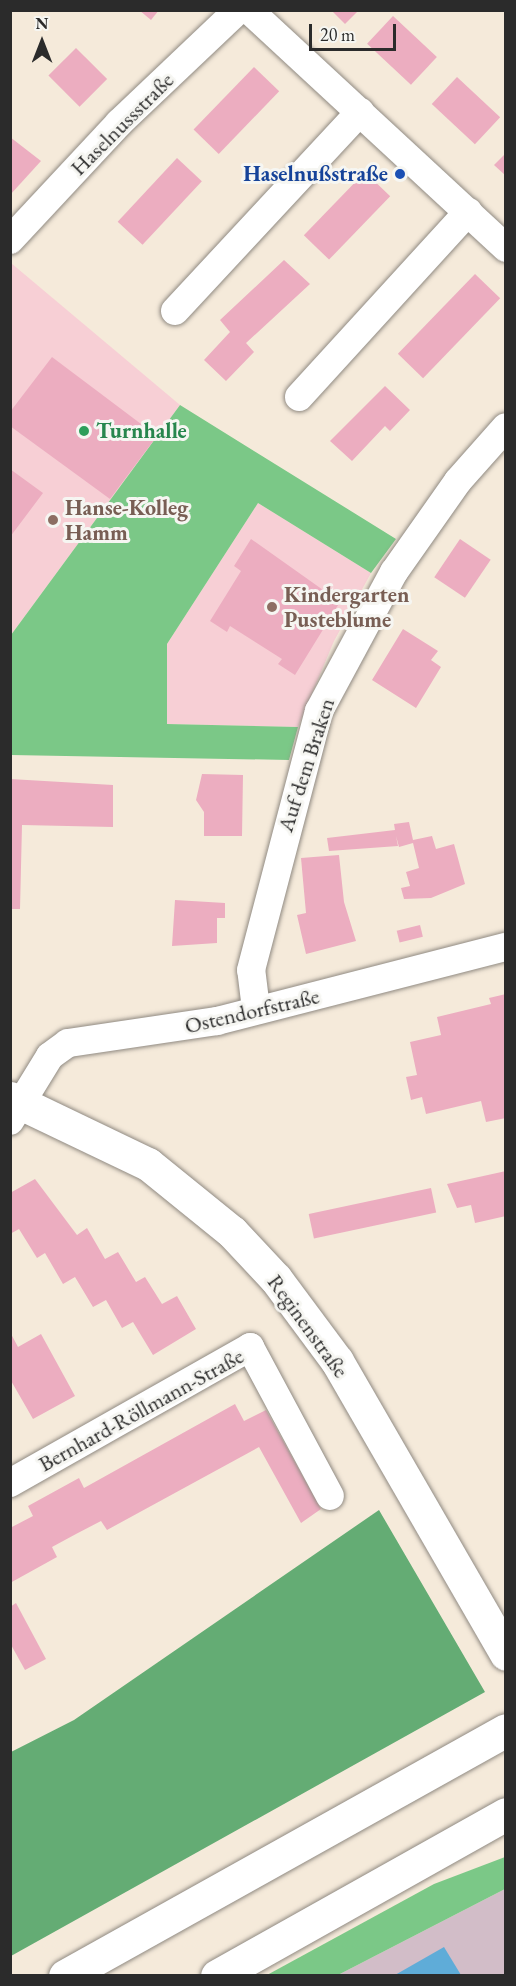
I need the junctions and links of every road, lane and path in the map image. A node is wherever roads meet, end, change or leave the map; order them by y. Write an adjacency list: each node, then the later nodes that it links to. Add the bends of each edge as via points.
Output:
1 (238, 10): 5 (street, Haselnussstraße, via 119,123)
2 (249, 10): 3 (street)
3 (360, 112): 4 (street); 7 (street)
4 (468, 212): 6 (street); 8 (street)
5 (10, 240)
6 (506, 248)
7 (175, 311)
8 (299, 397)
9 (506, 427): 11 (street, Auf dem Braken, via 458,481 394,572 319,711 251,970)
10 (506, 947): 11 (street, Ostendorfstraße)
11 (256, 1009): 12 (street, Ostendorfstraße, via 182,1028 68,1043 50,1056)
12 (14, 1106): 15 (main road, Reginenstraße, via 148,1164 232,1232 276,1279 337,1361)
13 (10, 1483): 14 (street, Bernhard-Röllmann-Straße, via 250,1347)
14 (330, 1496)
15 (506, 1654)
16 (506, 1730): 18 (main road)
17 (506, 1814): 19 (main road)
18 (65, 1976)
19 (217, 1976)

